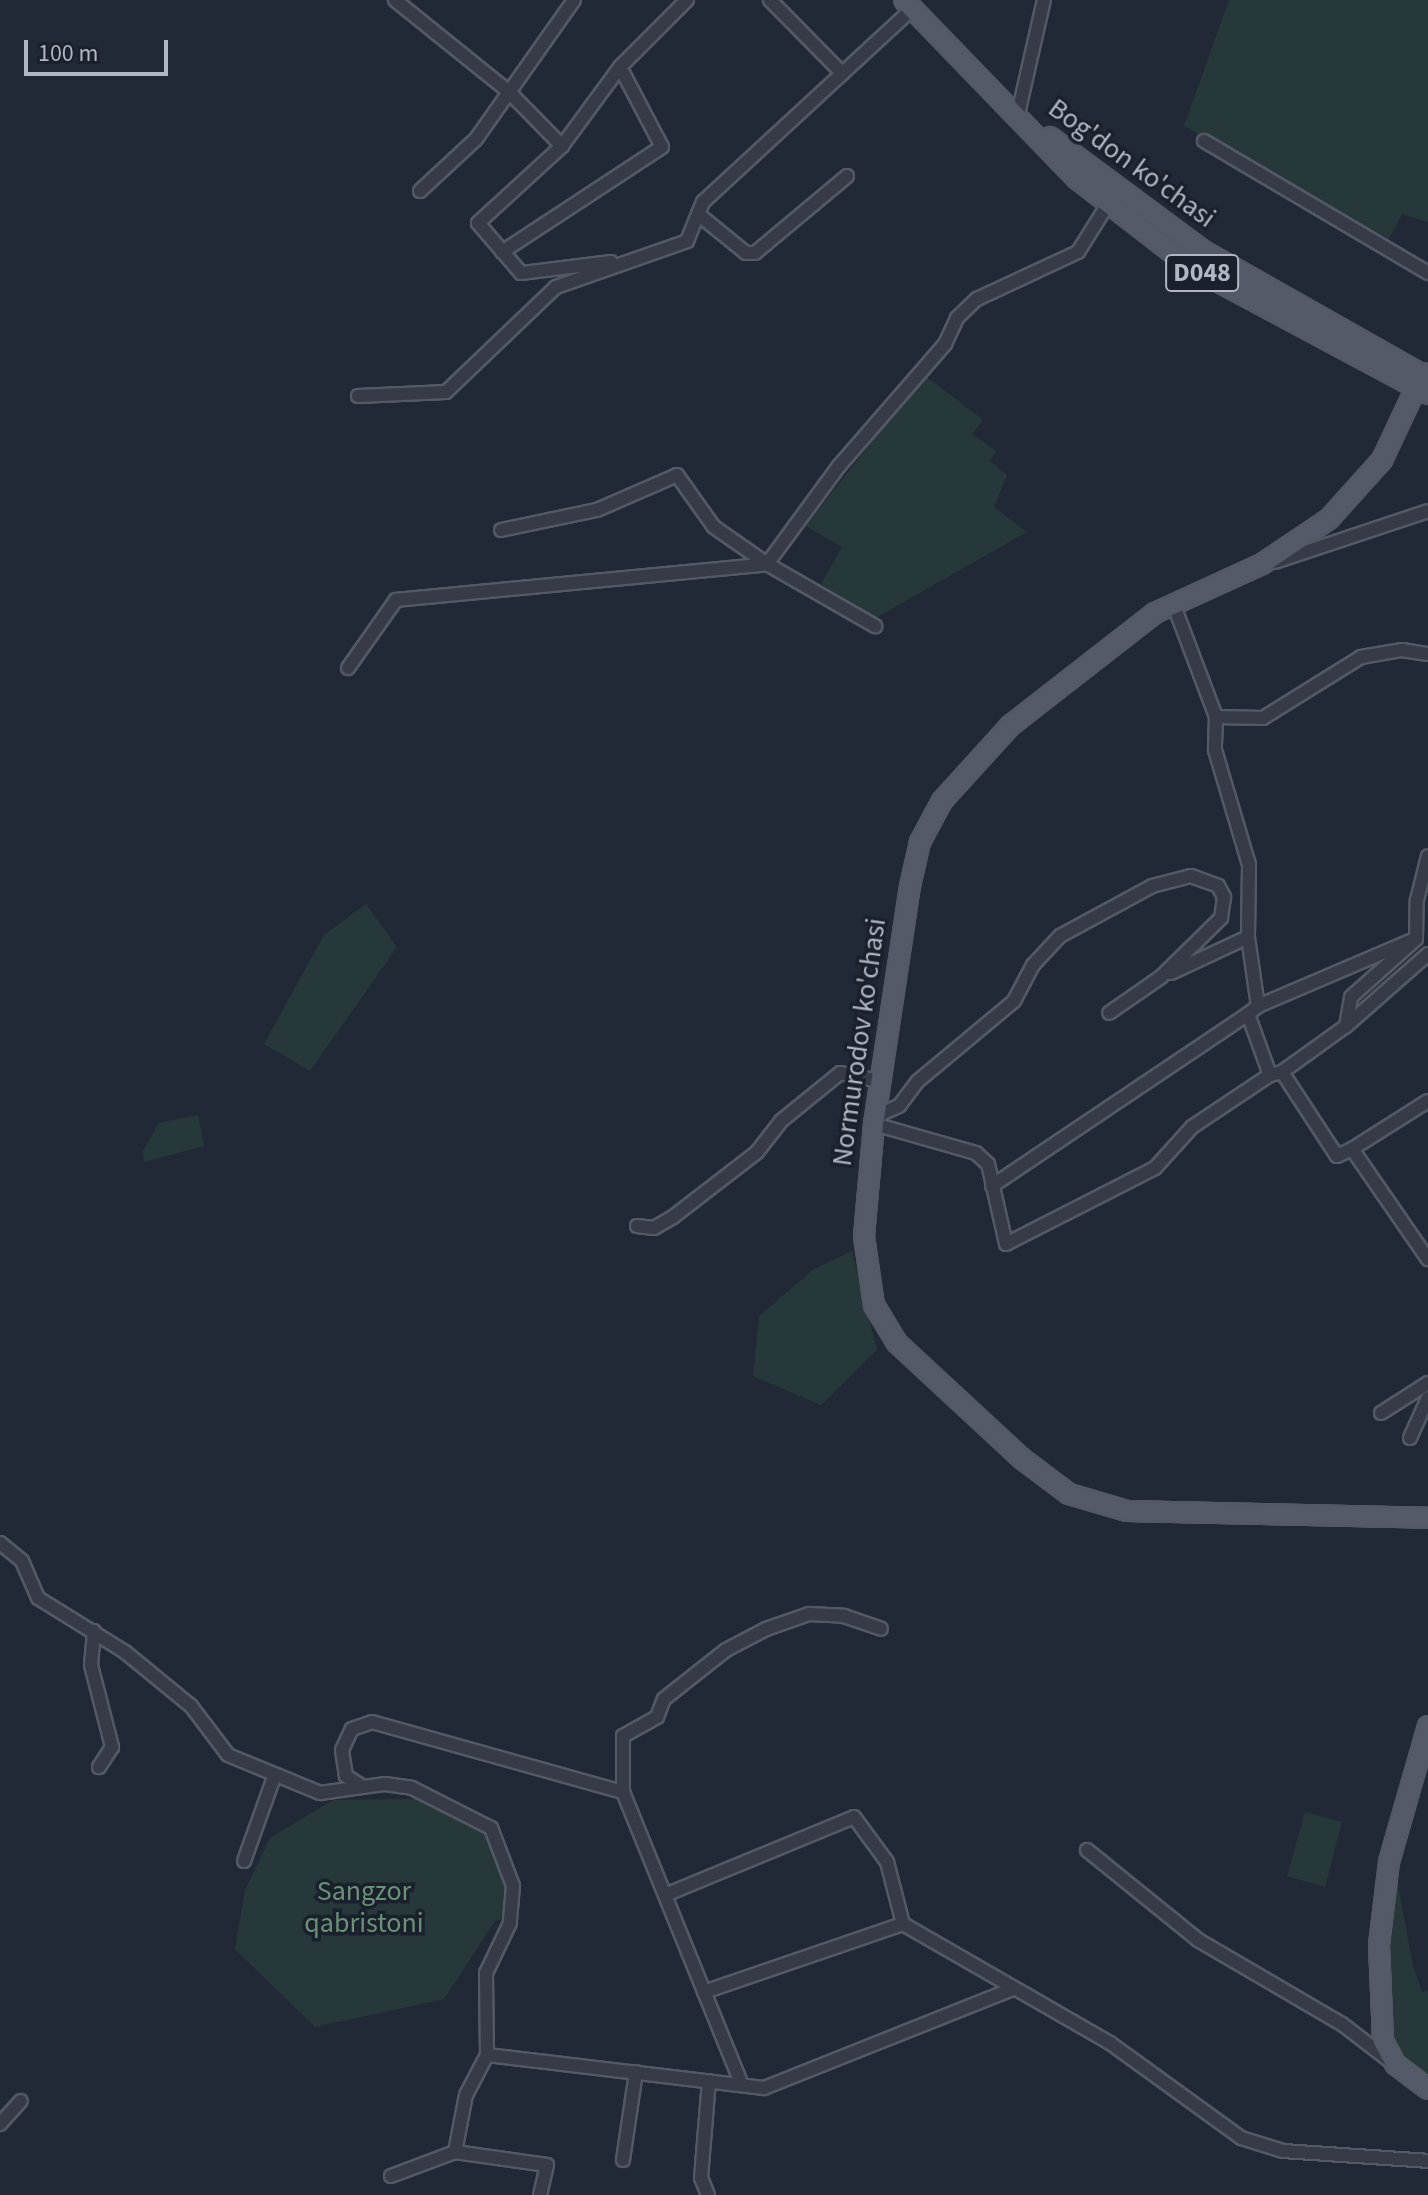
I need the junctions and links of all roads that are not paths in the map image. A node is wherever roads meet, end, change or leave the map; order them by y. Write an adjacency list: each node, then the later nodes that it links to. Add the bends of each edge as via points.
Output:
1 (395, 0): 9 (street)
2 (574, 0): 9 (street)
3 (687, 0): 7 (street)
4 (770, 0): 8 (street)
5 (1044, 0): 10 (street)
6 (908, 4): 8 (street); 10 (main road, Bog'don ko'chasi / D048)
7 (620, 67): 12 (street); 18 (street, via 662,147)
8 (842, 73): 16 (street, via 703,202)
9 (509, 92): 12 (street); 14 (street, via 476,139)
10 (1018, 114): 15 (main road, Bog'don ko'chasi / D048, via 1077,179); 17 (main road, Bog'don ko'chasi / D048)
11 (1204, 141): 21 (street)
12 (562, 146): 18 (street, via 478,223)
13 (847, 176): 16 (street, via 755,253 746,253)
14 (420, 191)
15 (1108, 204): 20 (main road, Bog'don ko'chasi / D048); 26 (street, via 1078,252 977,299 957,318 945,344 839,466)
16 (698, 214): 19 (street, via 687,241)
17 (1202, 250): 20 (main road, via 1189,254); 22 (main road, Bog'don ko'chasi / D048)
18 (502, 252): 19 (street, via 521,273)
19 (636, 259): 23 (street, via 556,287 446,392)
20 (1191, 267): 22 (main road, Bog'don ko'chasi / D048)
21 (1428, 273)
22 (1425, 381): 27 (main road, Normurodov ko'chasi, via 1366,482 1308,536)
23 (358, 396)
24 (1428, 511): 27 (street)
25 (501, 530): 26 (street, via 597,510 677,475 714,527)
26 (767, 564): 29 (street); 31 (street, via 396,600)
27 (1250, 570): 28 (main road, Normurodov ko'chasi)
28 (1173, 603): 32 (street); 42 (main road, Normurodov ko'chasi, via 1010,726 966,770 930,820 914,863)
29 (875, 626)
30 (1428, 654): 32 (street, via 1402,650 1361,657 1263,718)
31 (348, 668)
32 (1216, 717): 34 (street, via 1215,750 1249,865)
33 (1428, 856): 35 (street, via 1417,900)
34 (1248, 937): 37 (street); 38 (street)
35 (1416, 939): 38 (street); 40 (street, via 1351,997)
36 (1428, 954): 40 (street)
37 (1161, 977): 39 (street); 44 (street, via 1221,918 1224,897 1218,886 1191,876 1152,886 1060,936 1033,965 1014,1001 918,1081 899,1106)
38 (1253, 1010): 41 (street); 46 (street)
39 (1109, 1013)
40 (1346, 1026): 41 (street)
41 (1276, 1074): 45 (street, via 1337,1156); 46 (street, via 1192,1127 1155,1168 1006,1244)
42 (880, 1081): 44 (main road, Normurodov ko'chasi); 47 (street, via 840,1073 781,1121 757,1152 673,1217 654,1228)
43 (1428, 1101): 45 (street)
44 (874, 1121): 46 (street, via 976,1153 988,1164); 53 (main road, Normurodov ko'chasi, via 864,1236 879,1319 897,1343 1055,1485 1127,1511)
45 (1352, 1149): 48 (street)
46 (992, 1186)
47 (637, 1226)
48 (1428, 1259)
49 (1428, 1383): 51 (street)
50 (1428, 1398): 52 (street)
51 (1381, 1413)
52 (1410, 1438)
53 (1428, 1518)
54 (0, 1543): 56 (street, via 22,1561 38,1598)
55 (881, 1629): 61 (street, via 844,1616 809,1614 726,1650 664,1699 657,1717 623,1736)
56 (94, 1631): 58 (street, via 91,1665 112,1747); 59 (street, via 191,1706 228,1755)
57 (1428, 1726): 69 (main road, via 1382,1905 1383,2041)
58 (99, 1767)
59 (274, 1777): 60 (street, via 320,1793); 63 (street)
60 (360, 1785): 61 (street, via 346,1776 342,1750 352,1729 372,1722); 68 (street, via 412,1788 491,1828 503,1853 512,1898 510,1923 486,1973)
61 (623, 1792): 64 (street)
62 (1087, 1850): 69 (street, via 1198,1940 1342,2024)
63 (244, 1861)
64 (665, 1895): 65 (street, via 854,1817 887,1862); 67 (street)
65 (903, 1924): 66 (street); 67 (street)
66 (1013, 1989): 72 (street, via 764,2088); 78 (street, via 1110,2043 1241,2138 1283,2151)
67 (704, 1992): 72 (street)
68 (487, 2055): 70 (street); 76 (street, via 466,2095)
69 (1395, 2064): 73 (main road)
70 (636, 2072): 71 (street); 77 (street)
71 (709, 2081): 72 (street); 81 (street, via 701,2178)
72 (742, 2085)
73 (1428, 2089)
74 (21, 2101): 75 (street)
75 (0, 2124)
76 (455, 2152): 79 (street); 80 (street, via 547,2165)
77 (623, 2160)
78 (1428, 2161)
79 (391, 2176)
80 (540, 2195)
81 (708, 2195)

